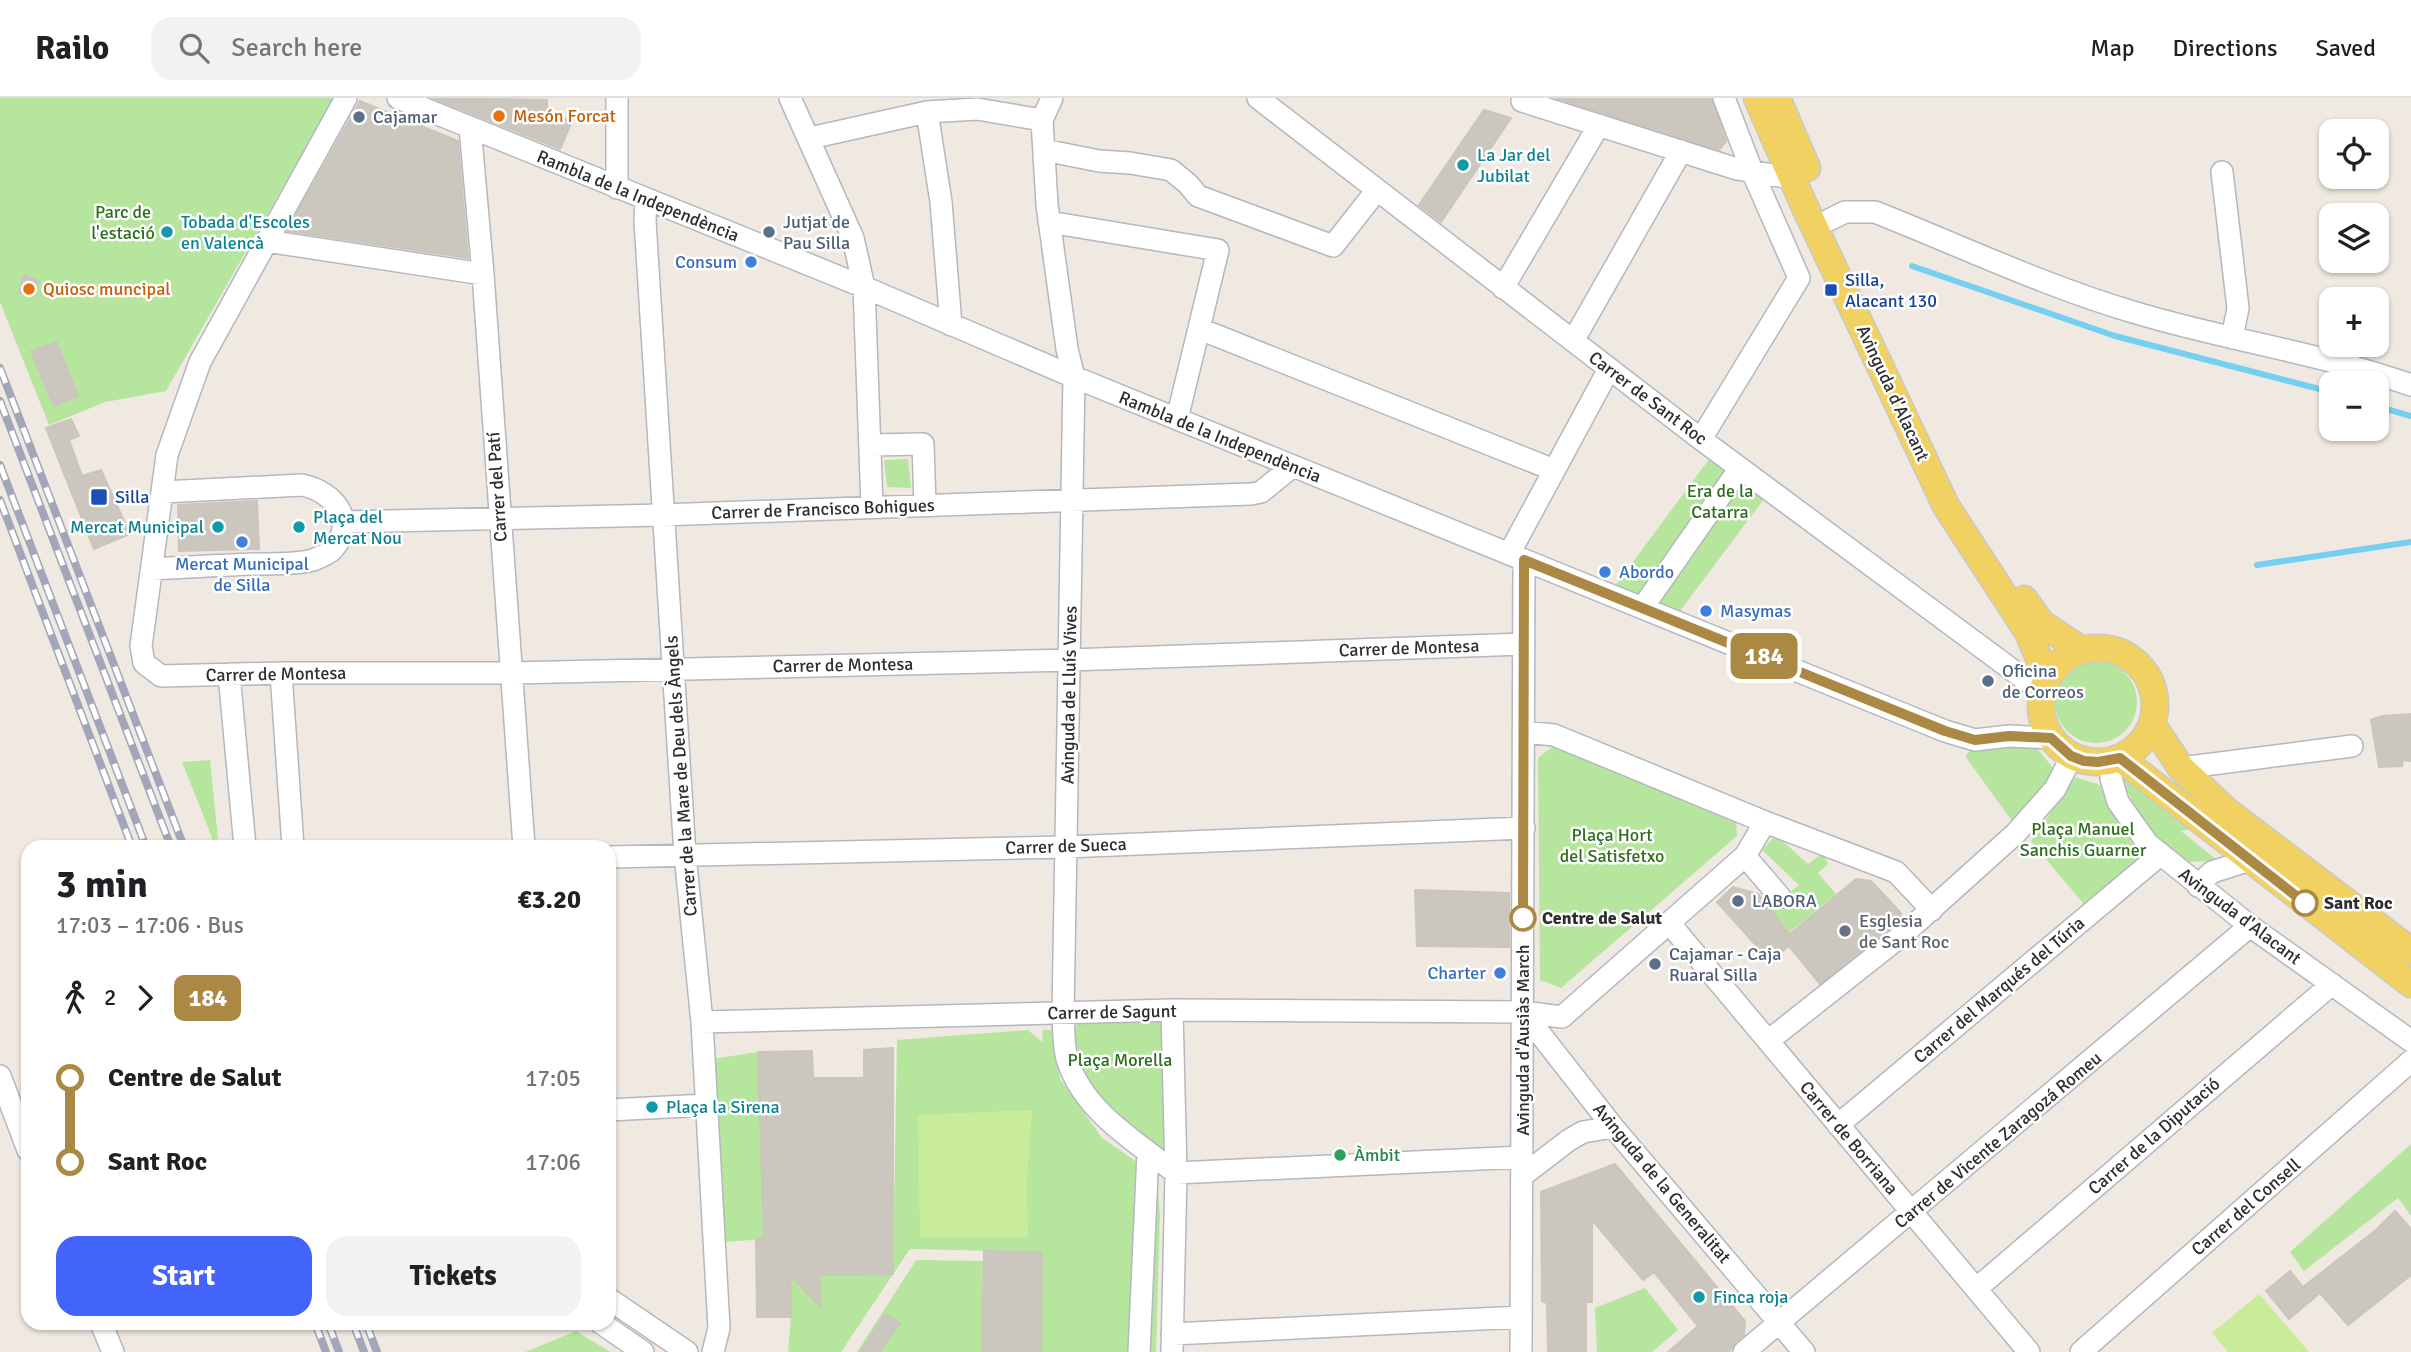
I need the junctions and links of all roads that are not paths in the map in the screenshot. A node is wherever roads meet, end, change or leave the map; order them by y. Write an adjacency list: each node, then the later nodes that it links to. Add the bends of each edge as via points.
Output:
1 (346, 98): 26 (street)
2 (398, 98): 14 (street, Rambla de la Independència)
3 (617, 98): 21 (street)
4 (790, 98): 15 (street)
5 (1052, 98): 12 (street)
6 (1258, 98): 22 (street, Carrer de Sant Roc)
7 (1724, 98): 18 (street)
8 (1757, 98): 20 (main road, Avinguda d'Alacant)
9 (1777, 98): 24 (main road, Avinguda d'Alacant)
10 (1518, 99): 13 (street)
11 (928, 112): 12 (street, via 977,110); 15 (street); 30 (street)
12 (1042, 120): 16 (street, Avinguda de Lluís Vives)
13 (1599, 125): 17 (street); 29 (street)
14 (470, 127): 21 (street, Rambla de la Independència); 27 (street, Carrer del Patí)
15 (810, 138): 28 (street, via 853,238)
16 (1044, 150): 22 (street, via 1171,170 1198,196 1333,246); 25 (street, Avinguda de Lluís Vives)
17 (1681, 151): 18 (street); 33 (street)
18 (1752, 171): 20 (street); 40 (street, via 1799,278)
19 (2222, 172): 32 (street, via 2238,308)
20 (1791, 178): 62 (main road, Avinguda d'Alacant, via 1946,506 2028,632)
21 (617, 188): 23 (street, Rambla de la Independència)
22 (1377, 190): 29 (street, Carrer de Sant Roc)
23 (646, 200): 28 (street, Rambla de la Independència); 49 (street, Carrer de la Mare de Deu dels Àngels)
24 (1829, 220): 32 (street, via 1845,212 1875,212 2065,288); 56 (main road, Avinguda d'Alacant, via 1945,467 1995,557 2041,623)
25 (1049, 222): 31 (street, via 1218,250); 37 (street, Avinguda de Lluís Vives)
26 (267, 241): 27 (street); 45 (street, via 200,362 167,455)
27 (483, 274): 50 (street, Carrer del Patí)
28 (864, 287): 30 (street, Rambla de la Independència); 41 (street)
29 (1503, 288): 33 (street, Carrer de Sant Roc)
30 (951, 325): 37 (street, Rambla de la Independència)
31 (1200, 329): 39 (street); 44 (street)
32 (2232, 338): 34 (street)
33 (1573, 341): 36 (street, Carrer de Sant Roc)
34 (2319, 351)
35 (2353, 357): 38 (street)
36 (1609, 369): 40 (street, Carrer de Sant Roc); 44 (street)
37 (1074, 377): 39 (street, Rambla de la Independència); 46 (street, Avinguda de Lluís Vives)
38 (2411, 385)
39 (1177, 419): 42 (street, Rambla de la Independència)
40 (1701, 439): 43 (street, Carrer de Sant Roc)
41 (871, 444): 47 (street); 48 (street, via 923,444)
42 (1293, 466): 46 (street, Carrer de Francisco Bohigues, via 1261,492); 52 (street, Rambla de la Independència)
43 (1740, 468): 54 (street); 62 (street, Carrer de Sant Roc)
44 (1554, 470): 52 (street)
45 (163, 492): 51 (street, via 302,485 330,496); 53 (street)
46 (1072, 502): 48 (street, Carrer de Francisco Bohigues); 57 (street, Avinguda de Lluís Vives)
47 (872, 506): 48 (street, Carrer de Francisco Bohigues); 49 (street, Carrer de Francisco Bohigues)
48 (925, 506)
49 (662, 515): 50 (street, Carrer de Francisco Bohigues); 58 (street, Carrer de la Mare de Deu dels Àngels)
50 (499, 518): 51 (street, Carrer de Francisco Bohigues); 60 (street, Carrer del Patí)
51 (343, 522): 53 (street, via 331,551 313,560)
52 (1516, 557): 54 (street, Rambla de la Independència); 55 (street, Avinguda d'Ausiàs March)
53 (152, 569): 61 (street, Carrer de Montesa, via 141,646 144,663 162,676)
54 (1643, 607): 65 (street, Rambla de la Independència, via 1945,731 1975,740)
55 (1524, 644): 57 (street, Carrer de Montesa); 64 (street, Avinguda d'Ausiàs March)
56 (2082, 650): 62 (main road, via 2056,665); 63 (main road, via 2117,650 2146,672 2153,688)
57 (1070, 660): 58 (street, Carrer de Montesa); 75 (street, Avinguda de Lluís Vives)
58 (673, 669): 60 (street, Carrer de Montesa); 76 (street, Carrer de la Mare de Deu dels Àngels)
59 (281, 673): 60 (street, Carrer de Montesa); 61 (street, Carrer de Montesa); 73 (street)
60 (512, 673): 74 (street, Carrer del Patí)
61 (229, 674): 72 (street)
62 (2045, 685): 65 (main road, via 2041,708)
63 (2152, 724): 68 (main road, via 2134,749); 69 (main road)
64 (1524, 732): 70 (street, via 1554,735); 71 (street, Avinguda d'Ausiàs March)
65 (2051, 738): 67 (main road)
66 (2352, 746): 69 (street)
67 (2071, 756): 68 (main road, via 2098,762); 83 (street, via 2056,789)
68 (2116, 759): 77 (street, Avinguda d'Alacant, via 2111,778 2118,802); 80 (main road)
69 (2181, 768): 86 (main road, via 2227,811)
70 (1765, 822): 78 (street, Carrer de Sagunt); 83 (street, via 1896,872)
71 (1524, 828): 75 (street, Carrer de Sueca); 90 (street, Avinguda d'Ausiàs March)
72 (244, 840)
73 (293, 840)
74 (524, 840)
75 (1066, 846): 76 (street, Carrer de Sueca); 91 (street, Avinguda de Lluís Vives)
76 (685, 855): 79 (street, Carrer de Sueca); 92 (street, Carrer de la Mare de Deu dels Àngels)
77 (2160, 855): 81 (street, Avinguda d'Alacant); 99 (street, Carrer del Marqués del Túria)
78 (1745, 856): 82 (street); 84 (street, Carrer de Sagunt)
79 (616, 857)
80 (2250, 860): 81 (street, via 2212,872); 88 (main road)
81 (2198, 886): 85 (street, Avinguda d'Alacant)
82 (1780, 897)
83 (1932, 910): 93 (street)
84 (1670, 924): 90 (street, Carrer de Sagunt, via 1562,1017); 93 (street, Carrer de Borriana)
85 (2250, 926): 87 (street, Avinguda d'Alacant); 105 (street, Carrer de Vicente Zaragozá Romeu)
86 (2411, 951)
87 (2332, 984): 94 (street, Avinguda d'Alacant); 106 (street, Carrer de la Diputació)
88 (2411, 984)
89 (1172, 1010): 90 (street, Carrer de Sagunt); 91 (street, Carrer de Sagunt); 104 (street)
90 (1523, 1012): 100 (street, Avinguda de la Generalitat); 103 (street, Avinguda d'Ausiàs March)
91 (1063, 1014): 92 (street, Carrer de Sagunt); 102 (street, Avinguda de Lluís Vives, via 1067,1060 1079,1086 1103,1115)
92 (702, 1022): 97 (street, Carrer de la Mare de Deu dels Àngels)
93 (1768, 1041): 99 (street, Carrer de Borriana)
94 (2411, 1041)
95 (2411, 1061): 122 (street, Carrer del Consell)
96 (0, 1076): 101 (street)
97 (706, 1105): 98 (street); 116 (street, Carrer de la Mare de Deu dels Àngels, via 719,1328)
98 (616, 1110)
99 (1838, 1125): 105 (street, Carrer de Borriana)
100 (1613, 1127): 103 (street, via 1583,1132); 109 (street, Avinguda de la Generalitat)
101 (21, 1132)
102 (1148, 1152): 104 (street, Avinguda de Lluís Vives); 117 (street)
103 (1522, 1166): 104 (street); 108 (street, Avinguda d'Ausiàs March)
104 (1176, 1173): 112 (street)
105 (1912, 1212): 106 (street, Carrer de Borriana); 109 (street, Carrer de Vicente Zaragozá Romeu)
106 (1976, 1289): 121 (street, Carrer de Borriana)
107 (616, 1304): 115 (street)
108 (1521, 1317): 112 (street); 118 (street, Avinguda d'Ausiàs March)
109 (1781, 1323): 119 (street, Carrer de Vicente Zaragozá Romeu); 120 (street, Avinguda de la Generalitat)
110 (104, 1330): 113 (street)
111 (611, 1330): 114 (street)
112 (1172, 1343)
113 (113, 1352)
114 (643, 1352)
115 (687, 1352)
116 (713, 1352)
117 (1139, 1352)
118 (1521, 1352)
119 (1744, 1352)
120 (1804, 1352)
121 (2029, 1352)
122 (2081, 1352)

